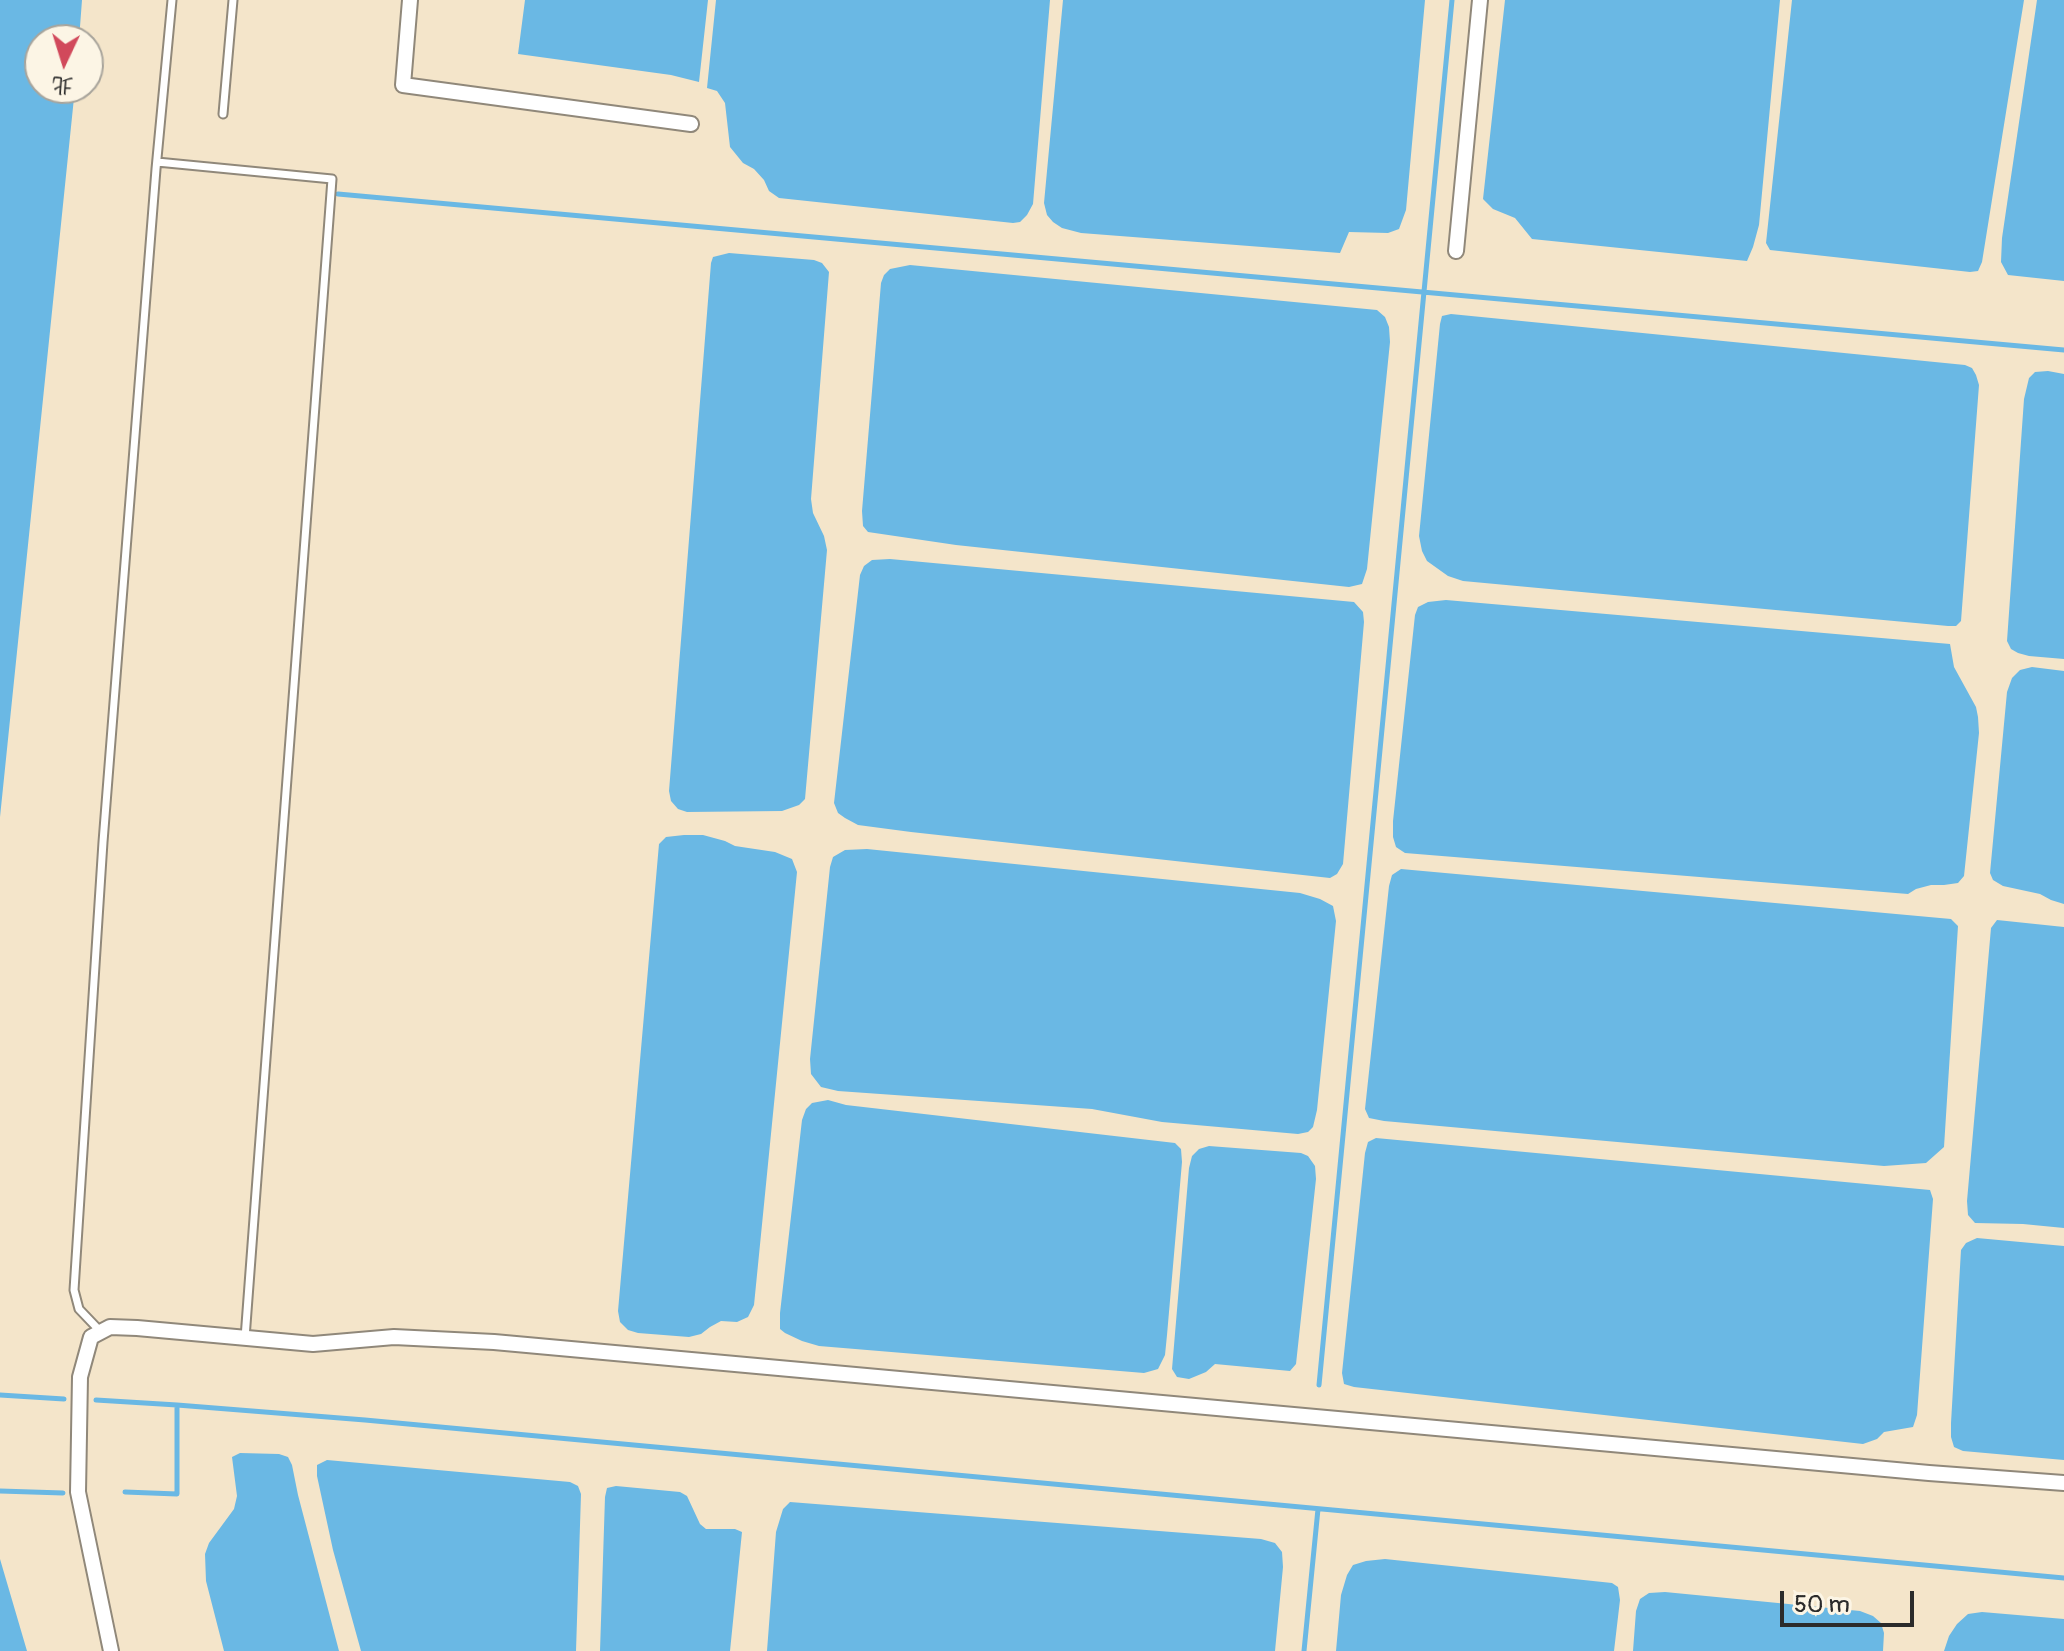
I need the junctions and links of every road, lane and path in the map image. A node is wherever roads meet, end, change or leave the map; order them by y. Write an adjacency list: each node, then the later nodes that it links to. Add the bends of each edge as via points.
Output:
1 (172, 0): 7 (lane)
2 (233, 0): 5 (lane)
3 (410, 0): 6 (street, via 403,85)
4 (1480, 0): 8 (street)
5 (223, 114)
6 (691, 124)
7 (157, 162): 9 (lane, via 74,1290 79,1309); 10 (lane, via 332,179)
8 (1456, 251)
9 (101, 1332): 10 (street, via 137,1328); 12 (street, via 91,1337 80,1377 78,1492)
10 (245, 1338): 11 (street, via 313,1344 394,1337 494,1342)
11 (2064, 1483)
12 (111, 1651)

